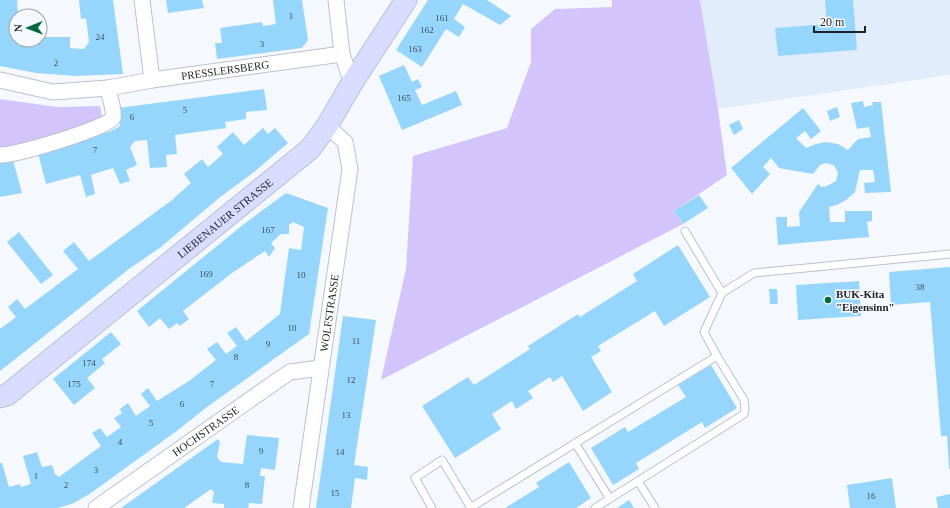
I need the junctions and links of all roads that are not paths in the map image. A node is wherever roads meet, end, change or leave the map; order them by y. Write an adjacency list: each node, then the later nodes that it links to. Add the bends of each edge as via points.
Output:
1 (142, 0): 6 (street)
2 (336, 0): 4 (street)
3 (406, 0): 7 (street, LIEBENAUER STRASSE)
4 (342, 54): 6 (street, PRESSLERSBERG); 7 (street)
5 (0, 80): 8 (street, PRESSLERSBERG, via 53,92)
6 (152, 80): 8 (street, PRESSLERSBERG)
7 (352, 83): 9 (street, LIEBENAUER STRASSE)
8 (108, 88): 10 (street, via 113,110 113,117 108,123 62,140)
9 (327, 126): 15 (street, WOLFSTRASSE, via 345,142 350,169); 16 (street, LIEBENAUER STRASSE, via 310,149 7,395)
10 (0, 155)
11 (685, 231): 13 (lane)
12 (950, 254): 13 (lane, via 754,273)
13 (722, 293): 14 (lane, via 704,332)
14 (717, 356): 17 (lane); 18 (lane, via 744,400 744,414)
15 (320, 368): 20 (street, HOCHSTRASSE, via 290,372); 21 (street, WOLFSTRASSE)
16 (0, 397)
17 (575, 443): 19 (lane); 23 (lane)
18 (638, 481): 19 (lane); 25 (lane)
19 (610, 499): 24 (lane)
20 (96, 508)
21 (301, 508)
22 (432, 508): 23 (lane, via 415,478 442,460)
23 (471, 508)
24 (595, 508)
25 (655, 508)

